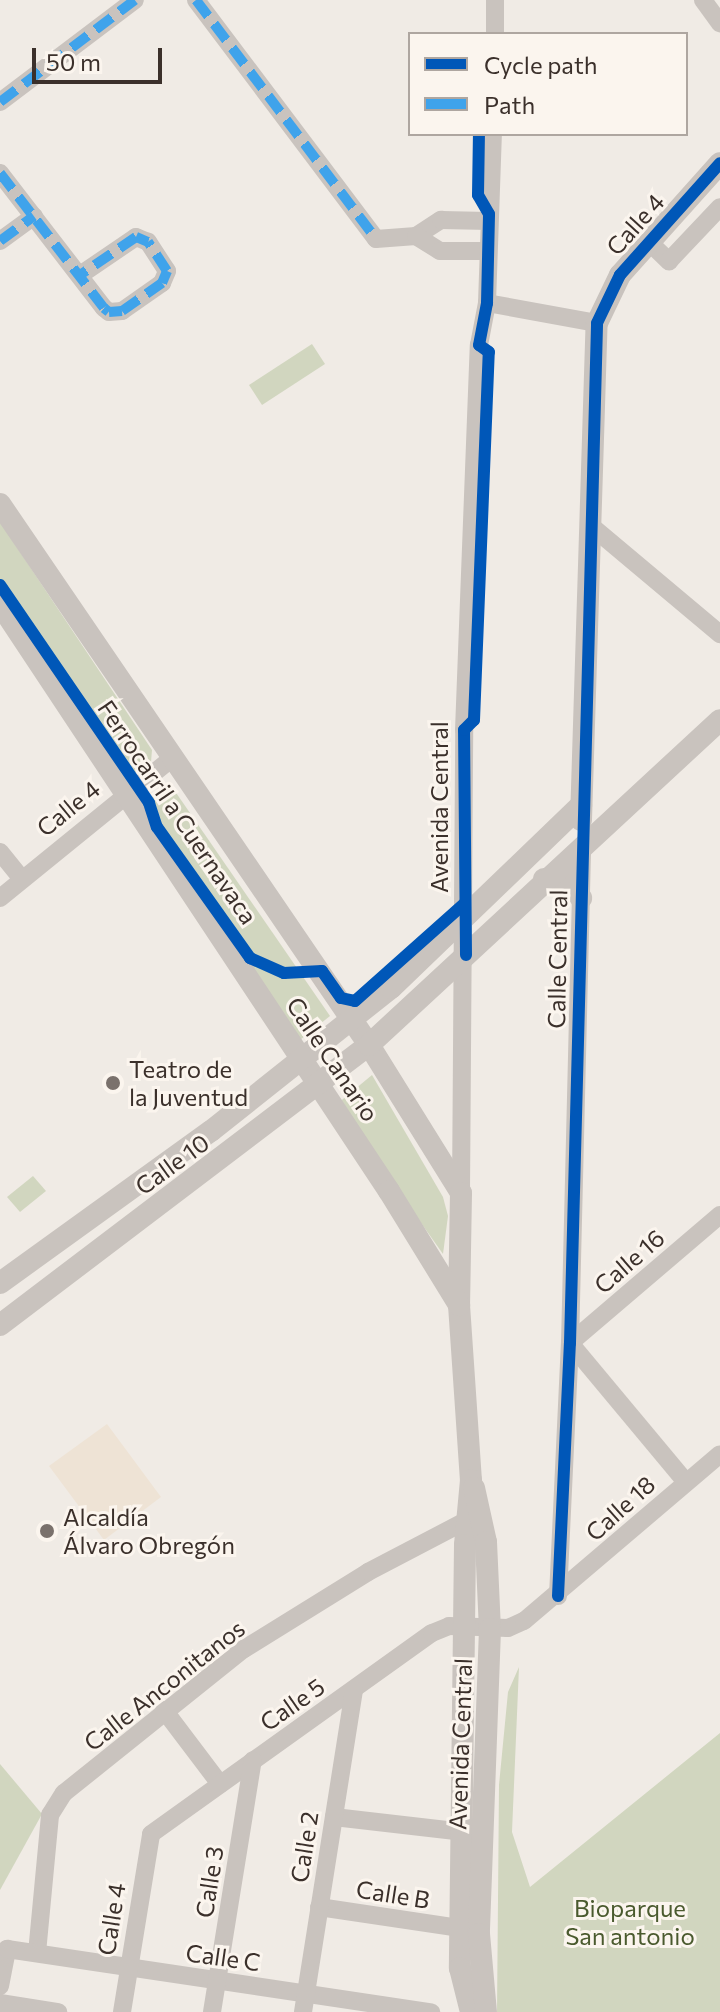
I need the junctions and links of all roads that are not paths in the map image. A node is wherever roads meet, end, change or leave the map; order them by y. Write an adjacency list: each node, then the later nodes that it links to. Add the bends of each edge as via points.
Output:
1 (135, 0): 7 (street)
2 (196, 0): 14 (street, via 376,239)
3 (495, 0): 6 (street)
4 (703, 0): 5 (street)
5 (720, 23)
6 (495, 32)
7 (0, 102)
8 (493, 136): 13 (street, Avenida Central)
9 (720, 163): 16 (street, Calle 4)
10 (0, 173): 12 (street)
11 (720, 207): 16 (street, via 669,261)
12 (34, 216): 15 (street); 18 (street)
13 (489, 221): 14 (street, via 441,220); 17 (street, Avenida Central)
14 (416, 236): 17 (street, via 440,251)
15 (0, 241)
16 (649, 242): 20 (street, Calle 4, via 620,275)
17 (488, 251): 19 (street, Avenida Central)
18 (80, 275): 18 (street, via 104,308 116,313 162,283 167,271 148,242 136,237)
19 (487, 303): 20 (street); 35 (street, Avenida Central, via 479,345 464,730)
20 (597, 323): 22 (street, Calle Central)
21 (0, 504): 26 (street, Calle Canario)
22 (590, 525): 24 (street); 28 (street, Calle Central)
23 (0, 604): 27 (street, Calle Canario)
24 (720, 634)
25 (720, 720): 29 (street, Calle 10)
26 (171, 759): 27 (street, Calle 4); 37 (street, Calle Canario)
27 (126, 795): 31 (street, Calle 4); 39 (street, Calle Canario)
28 (581, 805): 29 (street, Calle Central); 35 (street, Calle 10)
29 (582, 845): 32 (street, Calle 10); 34 (street, Calle Central)
30 (0, 852): 31 (street)
31 (22, 879): 33 (street, Calle 4)
32 (544, 879): 34 (street, via 567,880); 36 (street, Calle 10)
33 (0, 898)
34 (581, 898): 46 (street, Calle Central)
35 (465, 919): 36 (street, Avenida Central); 37 (street, Calle 10)
36 (466, 955): 38 (street, Calle 10); 41 (street, Avenida Central)
37 (352, 1020): 38 (street, Calle Canario); 39 (street, Calle 10)
38 (369, 1045): 40 (street, Calle 10); 41 (street, Calle Canario)
39 (302, 1060): 40 (street, Calle Canario); 43 (street, Calle 10)
40 (320, 1085): 44 (street, Calle Canario); 45 (street, Calle 10)
41 (461, 1193): 44 (street, Avenida Central)
42 (720, 1215): 46 (street, Calle 16)
43 (0, 1283)
44 (459, 1305): 49 (street, Avenida Central)
45 (0, 1325)
46 (570, 1343): 48 (street); 50 (street, Calle Central)
47 (720, 1454): 48 (street, Calle 18)
48 (686, 1482): 50 (street, Calle 18)
49 (474, 1516): 51 (street, Avenida Central); 52 (street, Avenida Central); 54 (street, Calle Anconitanos, via 244,1649)
50 (558, 1596): 52 (street, Calle 18, via 524,1621)
51 (465, 1627): 52 (street, Calle 18); 53 (street, Calle 5, via 432,1633); 58 (street, Avenida Central)
52 (490, 1629): 74 (street, Avenida Central, via 479,1934)
53 (354, 1690): 55 (street, Calle 5); 57 (street, Calle 2)
54 (164, 1710): 56 (street); 62 (street, Calle Anconitanos, via 56,1803 50,1815)
55 (253, 1760): 56 (street, Calle 5); 64 (street, Calle 3)
56 (220, 1784): 59 (street, Calle 5)
57 (334, 1817): 58 (street); 60 (street, Calle 2)
58 (464, 1832): 61 (street, Avenida Central)
59 (151, 1834): 63 (street, Calle 4)
60 (319, 1907): 61 (street, Calle B); 67 (street, Calle 2)
61 (460, 1928): 73 (street, Avenida Central, via 460,1968)
62 (37, 1953): 63 (street, Calle C); 65 (street, Calle C, via 7,1949)
63 (129, 1967): 64 (street, Calle C); 70 (street, Calle 4)
64 (217, 1980): 67 (street, Calle C); 71 (street, Calle 3)
65 (0, 1986)
66 (0, 2003): 69 (street)
67 (304, 2003): 68 (street, Calle C)
68 (402, 2010): 72 (street, Calle C)
69 (58, 2012)
70 (122, 2012)
71 (212, 2012)
72 (431, 2012)
73 (471, 2012)
74 (486, 2012)

